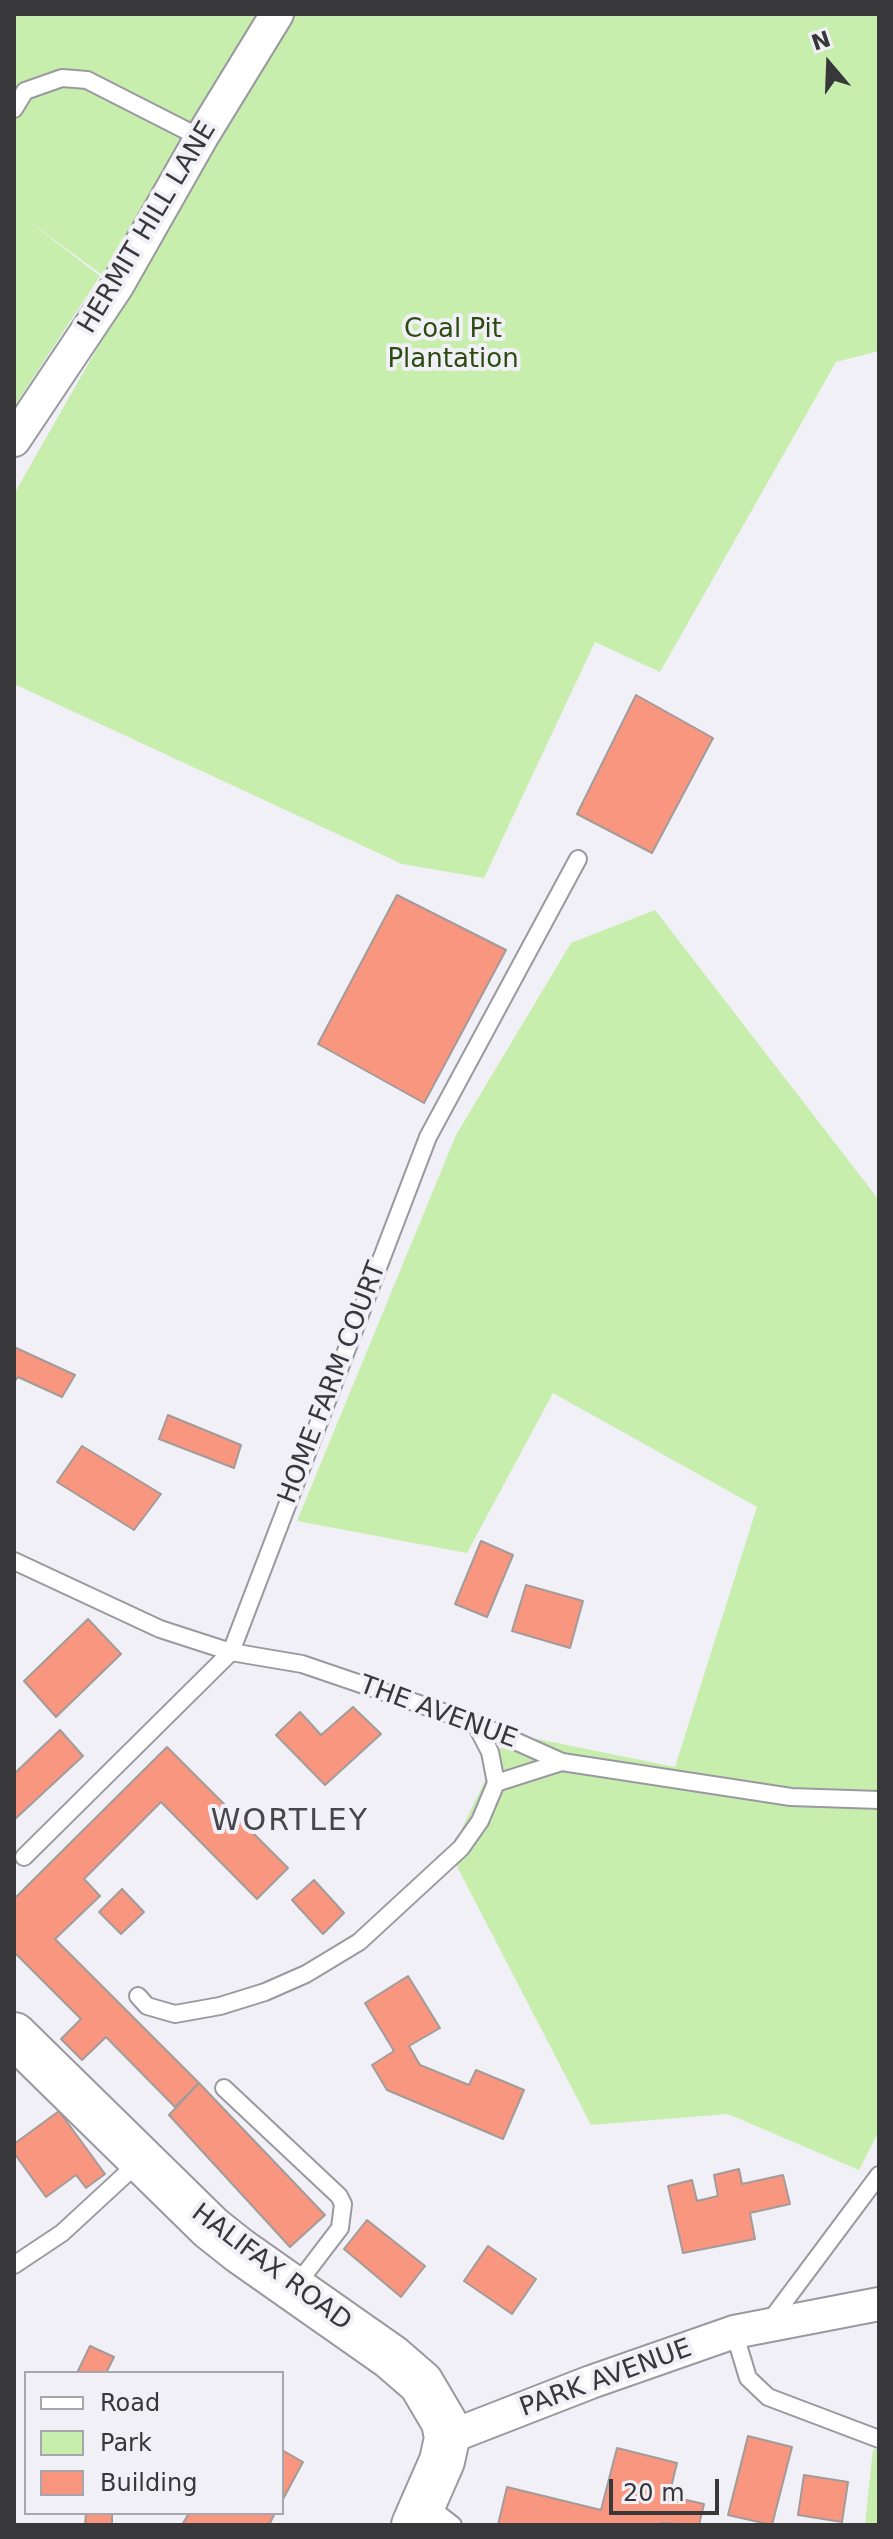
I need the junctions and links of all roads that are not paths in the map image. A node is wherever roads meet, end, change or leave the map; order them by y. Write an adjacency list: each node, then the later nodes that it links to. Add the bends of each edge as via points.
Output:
1 (277, 14): 3 (street, HERMIT HILL LANE)
2 (14, 109): 3 (lane, via 25,91 62,78 87,80)
3 (201, 138): 4 (street, HERMIT HILL LANE, via 117,286)
4 (14, 440)
5 (578, 859): 7 (lane, HOME FARM COURT, via 428,1137)
6 (14, 1561): 7 (lane, THE AVENUE, via 160,1629)
7 (231, 1652): 8 (lane, THE AVENUE, via 302,1664); 12 (lane, HOME FARM COURT)
8 (475, 1723): 9 (lane, THE AVENUE); 10 (lane, via 490,1752)
9 (562, 1762): 10 (lane); 11 (lane, THE AVENUE, via 791,1797)
10 (496, 1783): 13 (lane, via 461,1848 359,1942 306,1974 220,2006 175,2014 147,2006)
11 (879, 1800)
12 (24, 1857)
13 (138, 1996)
14 (14, 2035): 16 (highway, HALIFAX ROAD)
15 (224, 2088): 19 (lane, via 343,2204 340,2228)
16 (140, 2161): 18 (lane, via 62,2233); 19 (highway, HALIFAX ROAD, via 211,2228)
17 (879, 2175): 21 (lane)
18 (14, 2265)
19 (294, 2289): 23 (highway, HALIFAX ROAD, via 421,2383 444,2422)
20 (879, 2304): 21 (street, PARK AVENUE)
21 (766, 2326): 22 (street, PARK AVENUE)
22 (734, 2332): 23 (street, PARK AVENUE); 24 (lane, via 748,2378 768,2397)
23 (447, 2438): 25 (highway)
24 (879, 2439)
25 (431, 2518)

